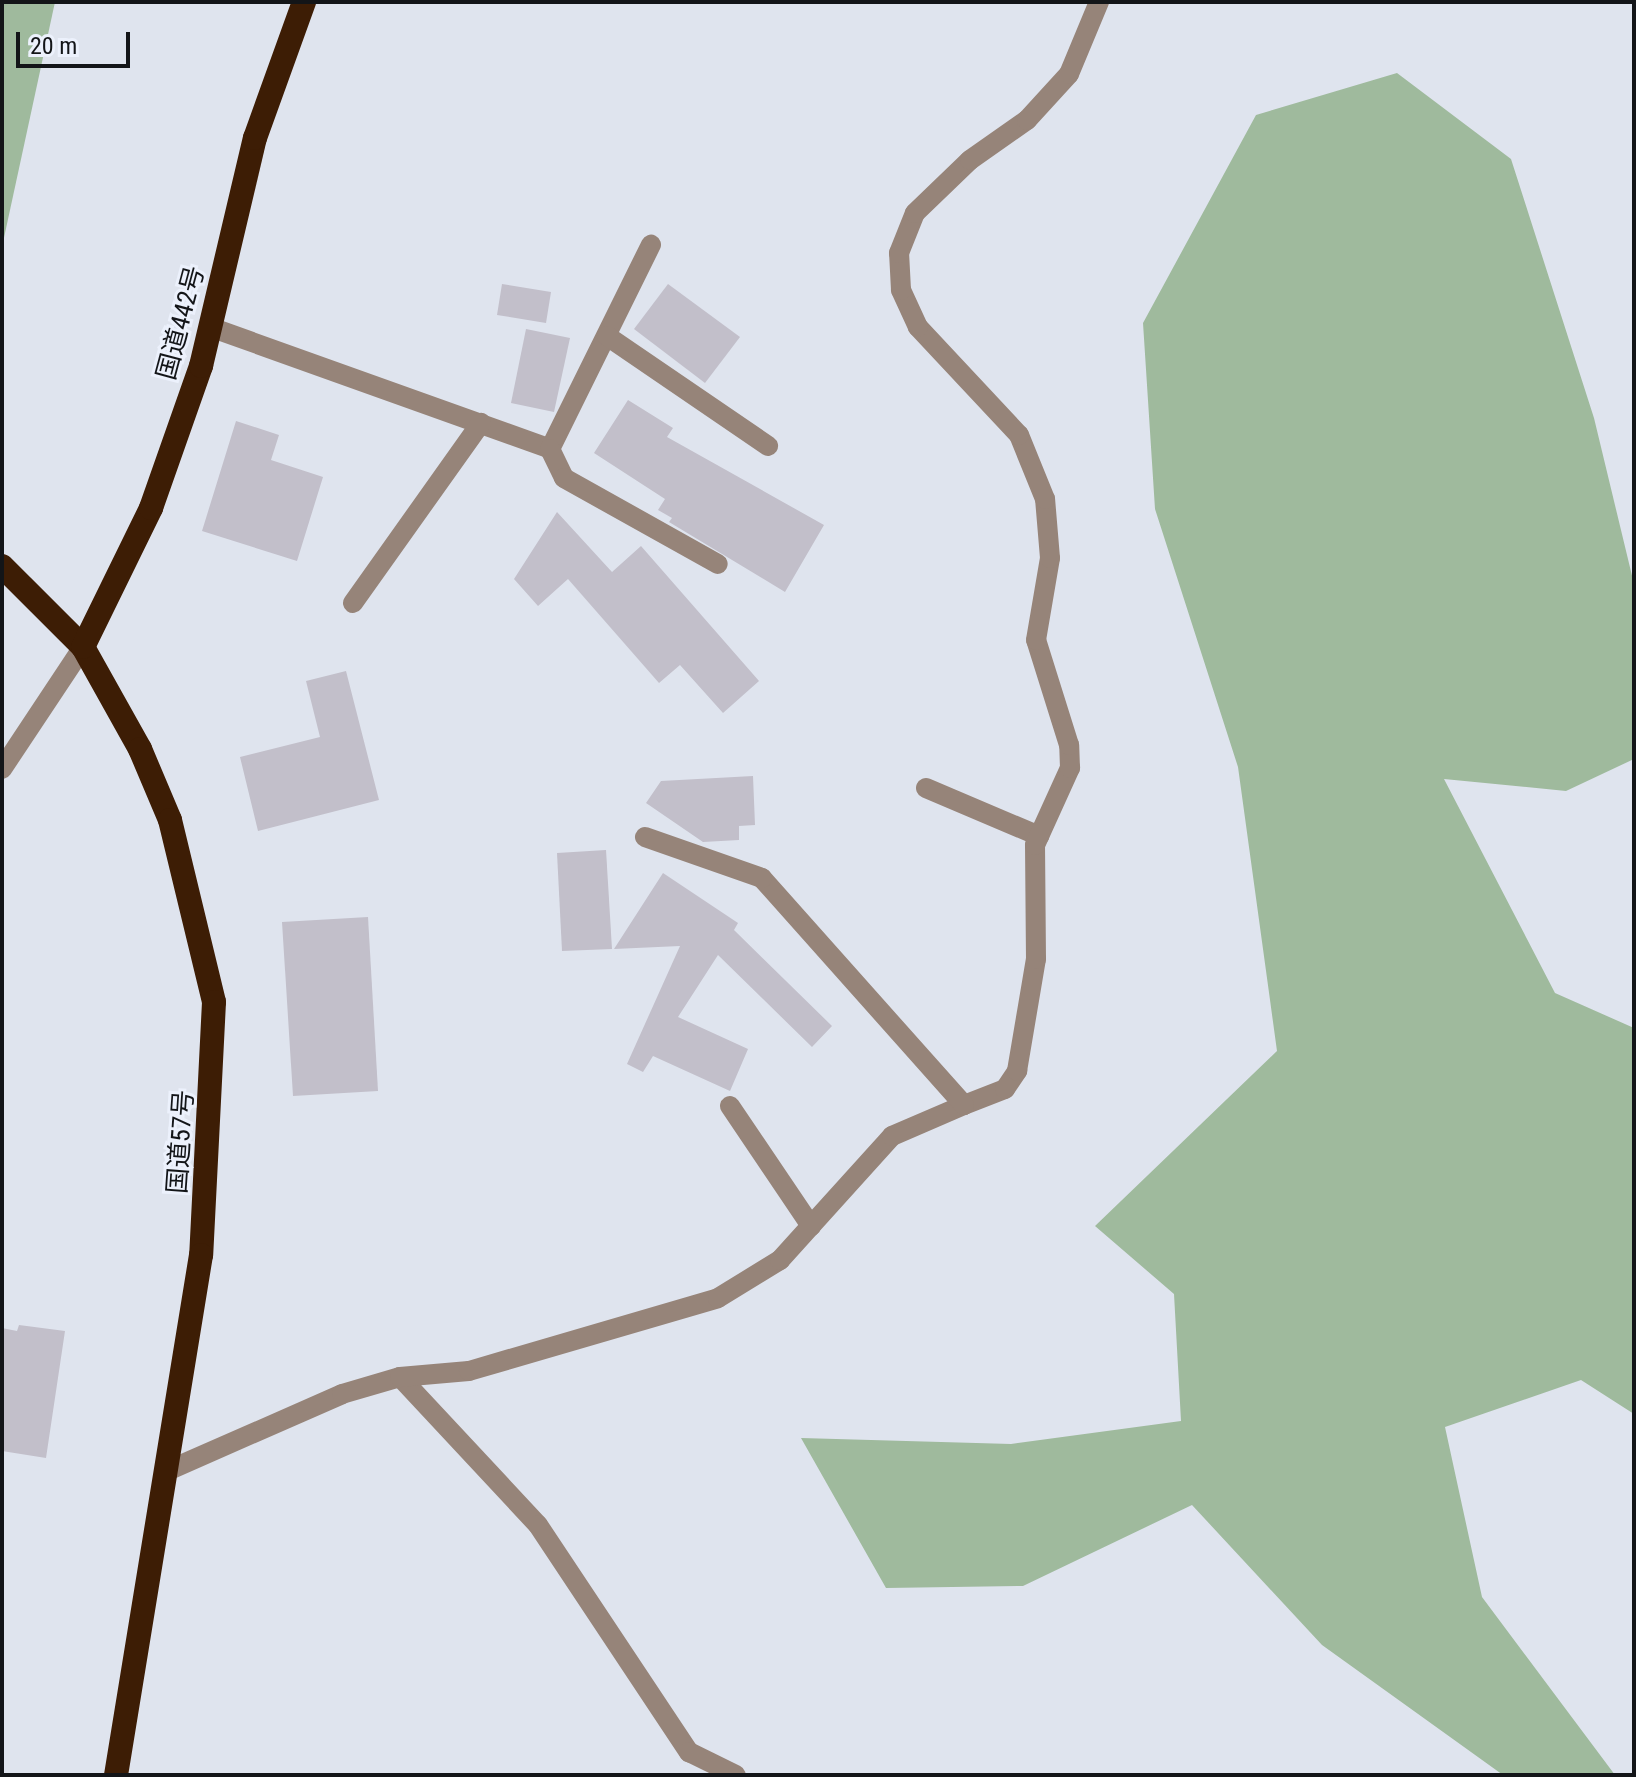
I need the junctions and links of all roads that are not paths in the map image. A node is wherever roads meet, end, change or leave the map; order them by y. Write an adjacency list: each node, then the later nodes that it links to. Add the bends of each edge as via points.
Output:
1 (304, 2): 4 (highway, 国道442号, via 255,138)
2 (1099, 2): 15 (street, via 1069,74 1027,120 970,160 915,213 899,253 901,290 918,327 1019,435 1045,499 1050,558 1036,640 1069,745 1070,768)
3 (651, 245): 5 (street)
4 (210, 327): 6 (street); 12 (highway, 国道442号, via 151,508)
5 (607, 336): 7 (street); 8 (street)
6 (481, 423): 8 (street); 11 (street)
7 (768, 446)
8 (550, 449): 9 (street, via 564,478)
9 (718, 564)
10 (2, 566): 12 (highway, 国道57号)
11 (353, 603)
12 (83, 647): 13 (street); 21 (highway, 国道57号, via 170,820 214,1002 201,1255)
13 (2, 769)
14 (926, 788): 15 (street)
15 (1039, 836): 17 (street, via 1036,959 1017,1071 1005,1089)
16 (645, 837): 17 (street, via 762,878)
17 (964, 1105): 19 (street, via 892,1136)
18 (730, 1106): 19 (street)
19 (811, 1226): 20 (street, via 780,1260 718,1298 469,1371)
20 (400, 1377): 21 (street, via 342,1394); 23 (street, via 538,1525 689,1752)
21 (167, 1471): 22 (highway, 国道57号)
22 (116, 1775)
23 (736, 1775)

